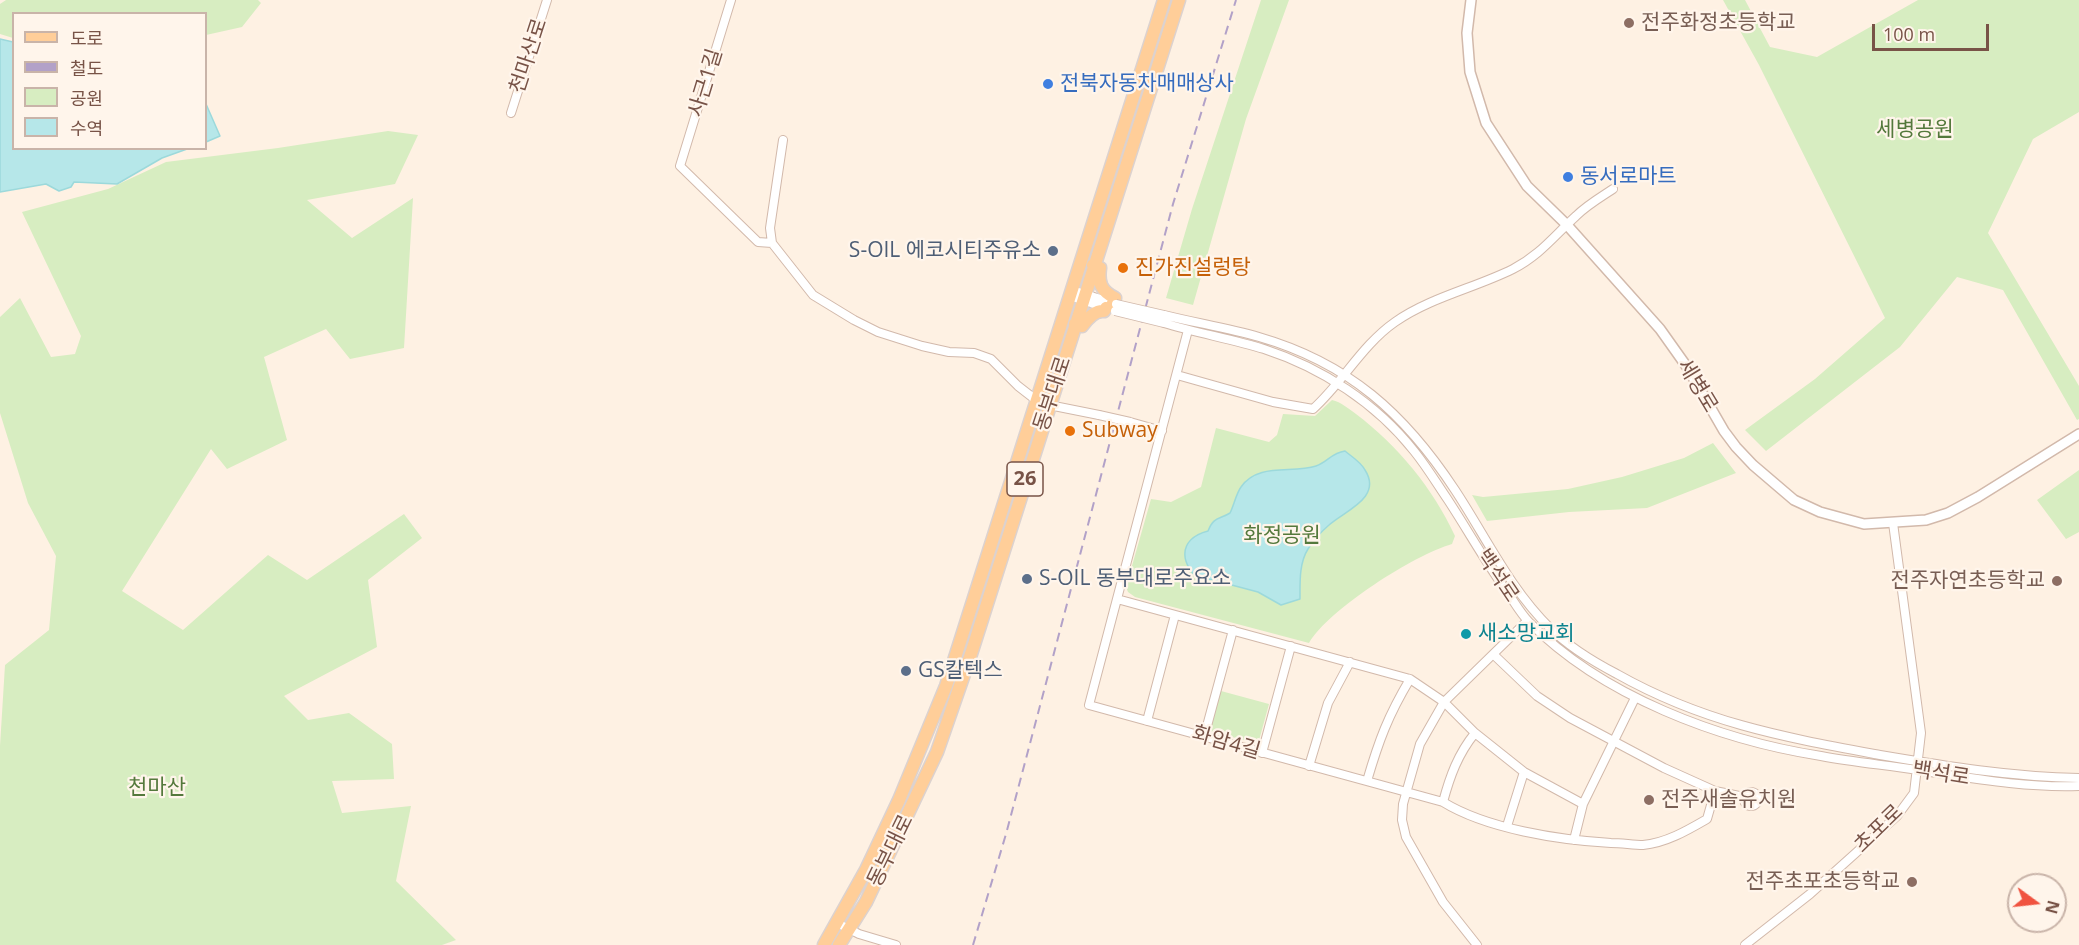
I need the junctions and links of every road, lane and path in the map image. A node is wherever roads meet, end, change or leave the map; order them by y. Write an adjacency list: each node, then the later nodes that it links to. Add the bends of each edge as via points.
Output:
1 (547, 0): 6 (street, 천마산로)
2 (731, 0): 10 (street, 사근1길, via 680,166 758,242)
3 (1164, 0): 12 (main road, 동부대로 / 26)
4 (1179, 0): 11 (main road, 동부대로 / 26)
5 (1471, 0): 9 (street, 세병로, via 1467,33 1470,72 1486,123 1527,186)
6 (511, 113)
7 (783, 140): 10 (street, via 770,228)
8 (1613, 189): 9 (street)
9 (1567, 225): 17 (street, via 1546,247 1513,268 1395,322); 24 (street, 세병로, via 1660,329 1724,431 1753,465 1794,500 1820,512 1864,524)
10 (772, 243): 20 (street, via 822,302 878,332 991,359)
11 (1093, 265): 12 (main road, 동부대로 / 26); 13 (main road, via 1100,268 1102,288 1115,298)
12 (1077, 295): 13 (street, 백석로); 15 (main road, 동부대로 / 26); 20 (main road, 동부대로 / 26)
13 (1112, 306): 14 (street, 백석로, bridge); 15 (main road, via 1100,310 1082,326)
14 (1164, 319): 16 (street, 백석로); 17 (street, 백석로, via 1263,338)
15 (1075, 324): 21 (main road, 동부대로 / 26)
16 (1188, 330): 18 (street, 화암4길); 19 (street, 백석로, via 1265,349)
17 (1346, 374): 19 (street); 41 (street, 백석로, via 1409,429 1455,490 1524,600 1552,631 1575,648 1622,677 1708,716 1778,736)
18 (1177, 375): 19 (street, via 1305,409 1313,409); 22 (street, 화암4길)
19 (1339, 383): 27 (street, 백석로, via 1384,419 1414,450)
20 (1036, 400): 21 (street); 53 (main road, 동부대로 / 26, via 946,686 899,800)
21 (1049, 405): 22 (street, bridge); 54 (main road, 동부대로 / 26, via 937,752 866,902)
22 (1162, 431): 25 (street, 화암4길)
23 (2079, 434): 24 (street, 세병로, via 1948,513)
24 (1893, 524): 41 (street, 초포로, via 1920,721)
25 (1117, 599): 26 (street); 35 (street, 화암4길, via 1089,705)
26 (1175, 615): 28 (street); 35 (street)
27 (1527, 621): 30 (street); 33 (street, 백석로, via 1584,669)
28 (1233, 630): 29 (street); 37 (street)
29 (1291, 646): 31 (street); 39 (street)
30 (1494, 655): 34 (street); 38 (street, via 1537,696)
31 (1350, 662): 32 (street); 40 (street, via 1328,703)
32 (1410, 679): 34 (street); 44 (street, via 1392,709)
33 (1635, 698): 38 (street); 41 (street, 백석로, via 1755,742 1819,756)
34 (1444, 702): 36 (street); 47 (street, via 1420,744)
35 (1147, 721): 37 (street, 화암4길)
36 (1475, 733): 42 (street); 49 (street, via 1457,761)
37 (1204, 737): 39 (street, 화암4길)
38 (1613, 742): 46 (street); 50 (street)
39 (1262, 753): 40 (street, 화암4길)
40 (1309, 766): 44 (street, 화암4길)
41 (1918, 766): 43 (street, 백석로); 45 (street, 백석로, via 1980,781); 59 (street, 초포로, via 1914,793 1897,816 1810,894)
42 (1524, 772): 50 (street); 51 (street)
43 (2079, 778)
44 (1367, 781): 47 (street, 화암4길)
45 (2079, 786)
46 (1715, 791): 48 (street); 52 (street, 화암4길, via 1707,819 1663,841 1644,845)
47 (1405, 792): 49 (street, 화암4길); 58 (street, via 1402,820 1406,837 1443,902)
48 (1744, 797)
49 (1443, 802): 51 (street, 화암4길, via 1474,818)
50 (1583, 804): 52 (street)
51 (1507, 826): 52 (street, 화암4길)
52 (1574, 840)
53 (837, 923): 54 (street); 55 (main road, 동부대로 / 26)
54 (848, 930): 56 (main road, 동부대로 / 26); 57 (street)
55 (824, 945)
56 (839, 945)
57 (896, 945)
58 (1477, 945)
59 (1745, 945)

